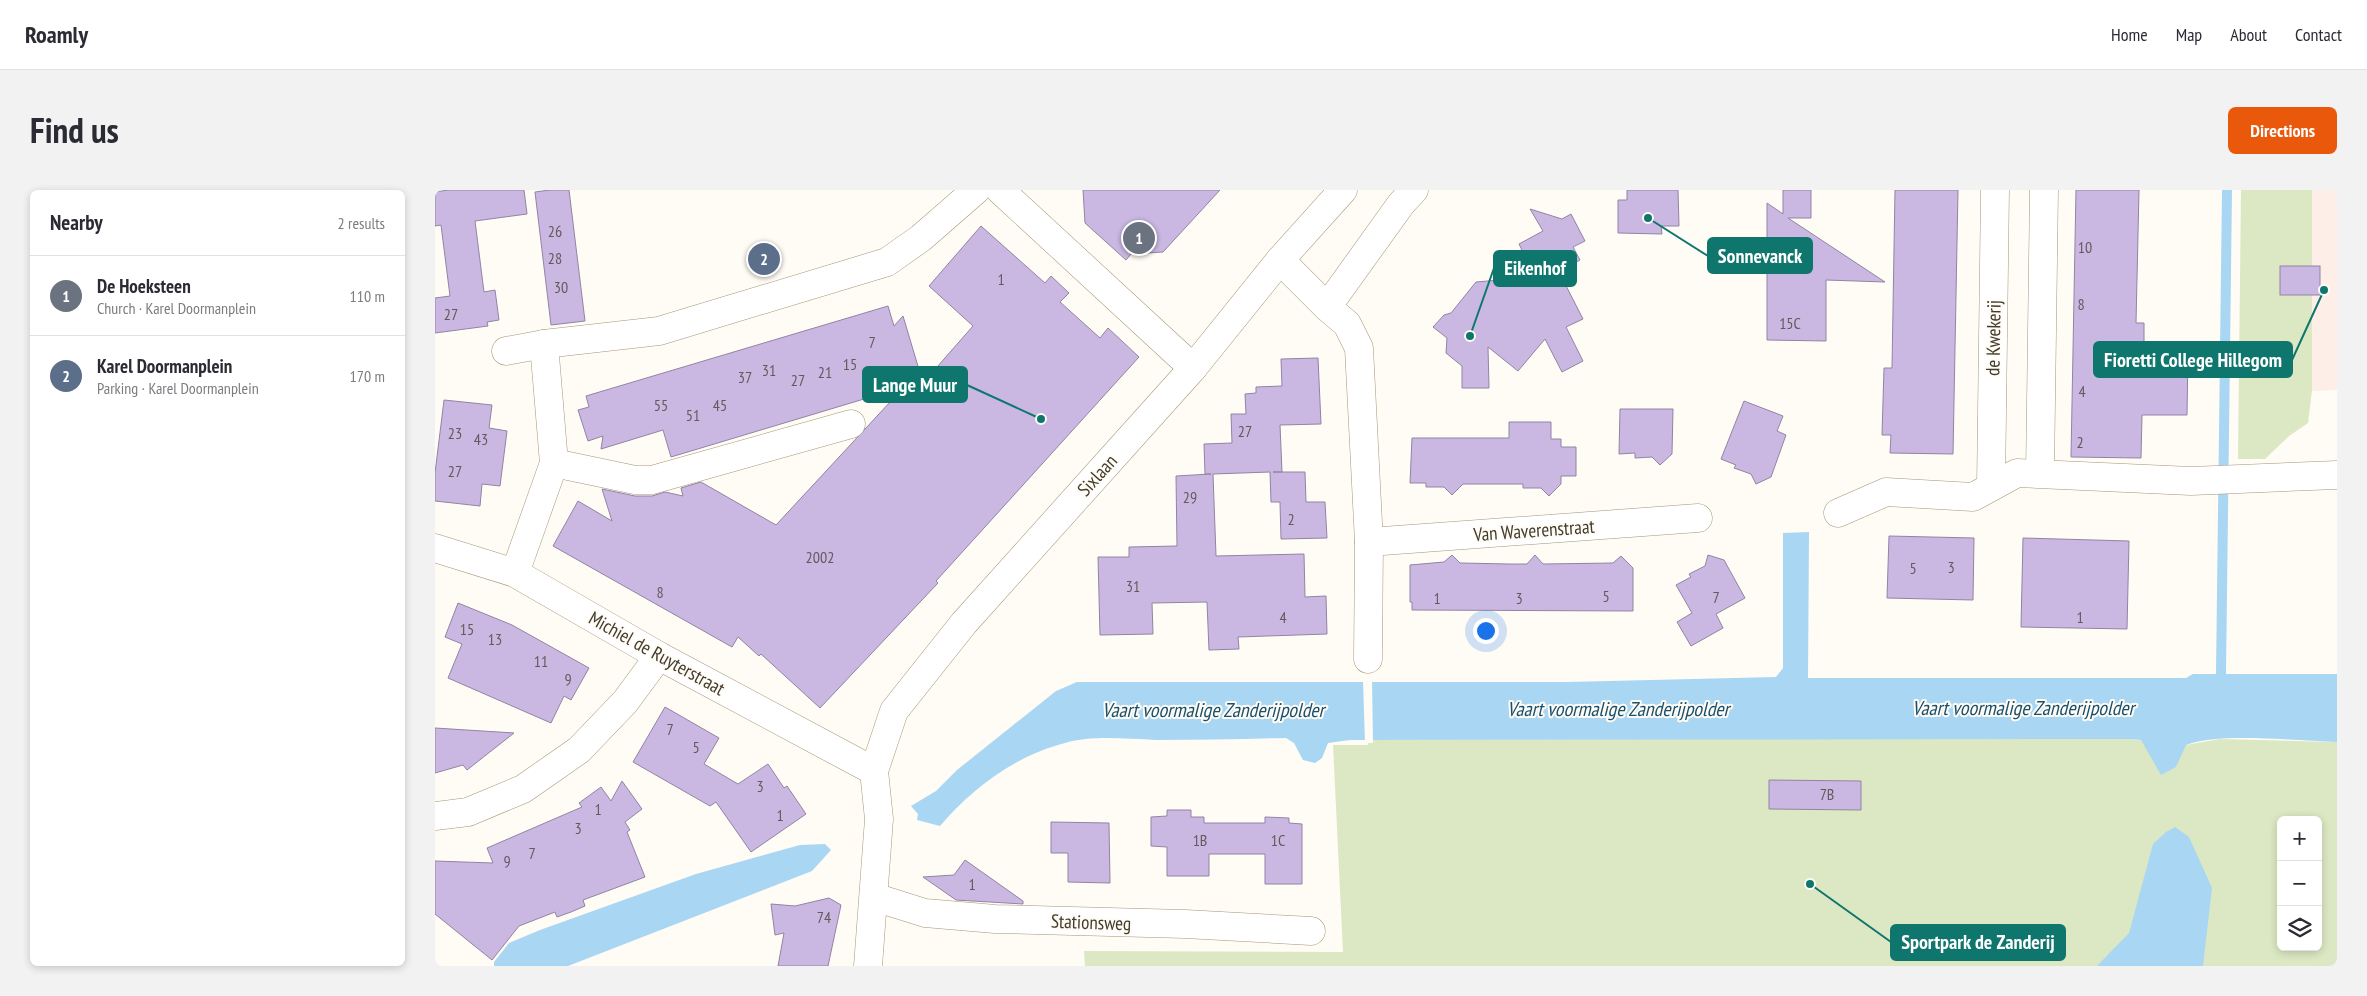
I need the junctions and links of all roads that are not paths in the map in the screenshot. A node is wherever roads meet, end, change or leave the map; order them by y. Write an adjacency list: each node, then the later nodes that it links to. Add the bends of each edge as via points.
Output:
1 (976, 190): 9 (street, via 921,238 887,262 659,331)
2 (1000, 190): 11 (street)
3 (1343, 190): 7 (street, Sixlaan)
4 (1414, 190): 8 (street)
5 (1995, 190): 16 (street, de Kwekerij)
6 (2045, 190): 14 (street)
7 (1280, 260): 8 (street); 11 (street, Sixlaan)
8 (1327, 307): 19 (street, via 1347,324 1359,348)
9 (544, 344): 10 (street); 13 (street)
10 (506, 351)
11 (1193, 368): 24 (street, Sixlaan, via 946,645 894,711)
12 (851, 424): 13 (street, via 652,480 635,480)
13 (554, 463): 21 (street)
14 (2040, 473): 15 (street, via 2191,481); 16 (street, via 2017,473)
15 (2333, 475)
16 (1991, 487): 17 (street, via 1973,497 1886,492)
17 (1838, 514)
18 (1698, 518): 19 (street, Van Waverenstraat)
19 (1369, 542): 23 (street)
20 (435, 548): 21 (street, Michiel de Ruyterstraat)
21 (515, 572): 22 (street, Michiel de Ruyterstraat)
22 (659, 656): 24 (street, Michiel de Ruyterstraat); 25 (street, via 625,702 579,750 523,789 467,812)
23 (1368, 659)
24 (873, 771): 26 (street, via 879,819)
25 (435, 816)
26 (874, 897): 27 (street, Stationsweg, via 925,912 995,919 1185,924); 28 (street)
27 (1311, 932)
28 (868, 966)

